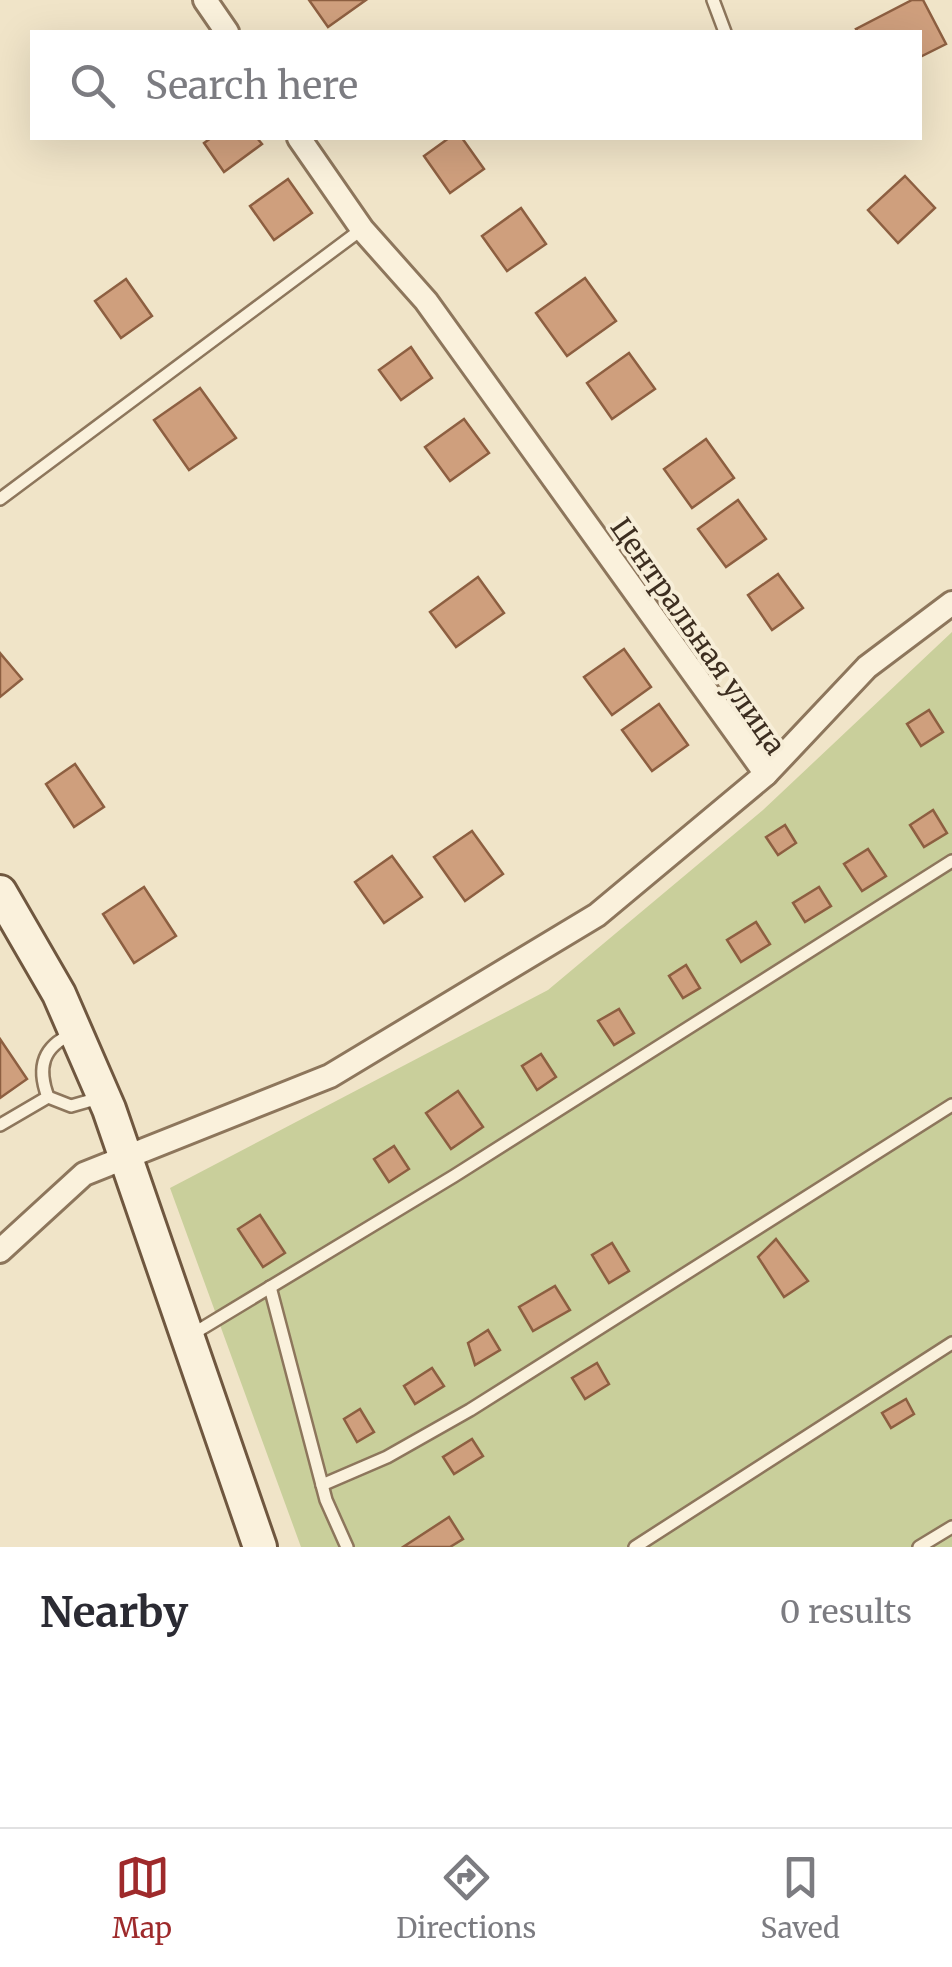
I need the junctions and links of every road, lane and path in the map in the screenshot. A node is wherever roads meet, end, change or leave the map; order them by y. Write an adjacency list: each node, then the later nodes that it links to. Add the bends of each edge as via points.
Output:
1 (205, 0): 3 (street)
2 (712, 0): 4 (lane)
3 (227, 30)
4 (725, 30)
5 (300, 140): 6 (street, Центральная улица)
6 (362, 230): 7 (lane); 9 (street, Центральная улица, via 426,301)
7 (0, 499)
8 (952, 603): 9 (street, via 867,668)
9 (766, 774): 17 (street, Центральная улица, via 597,915 330,1076)
10 (952, 861): 19 (lane)
11 (0, 892): 12 (street)
12 (76, 1033): 13 (street); 14 (lane, via 50,1048 42,1062)
13 (103, 1096): 14 (lane, via 71,1106); 17 (street)
14 (48, 1097): 16 (lane)
15 (952, 1105): 22 (lane, via 470,1410)
16 (0, 1125)
17 (126, 1157): 18 (street, Центральная улица, via 84,1174); 20 (street)
18 (0, 1251)
19 (270, 1287): 20 (lane); 22 (lane)
20 (188, 1337): 24 (street)
21 (952, 1342): 26 (lane)
22 (322, 1485): 25 (lane)
23 (952, 1527): 27 (lane)
24 (260, 1547)
25 (347, 1547)
26 (635, 1547)
27 (919, 1547)

